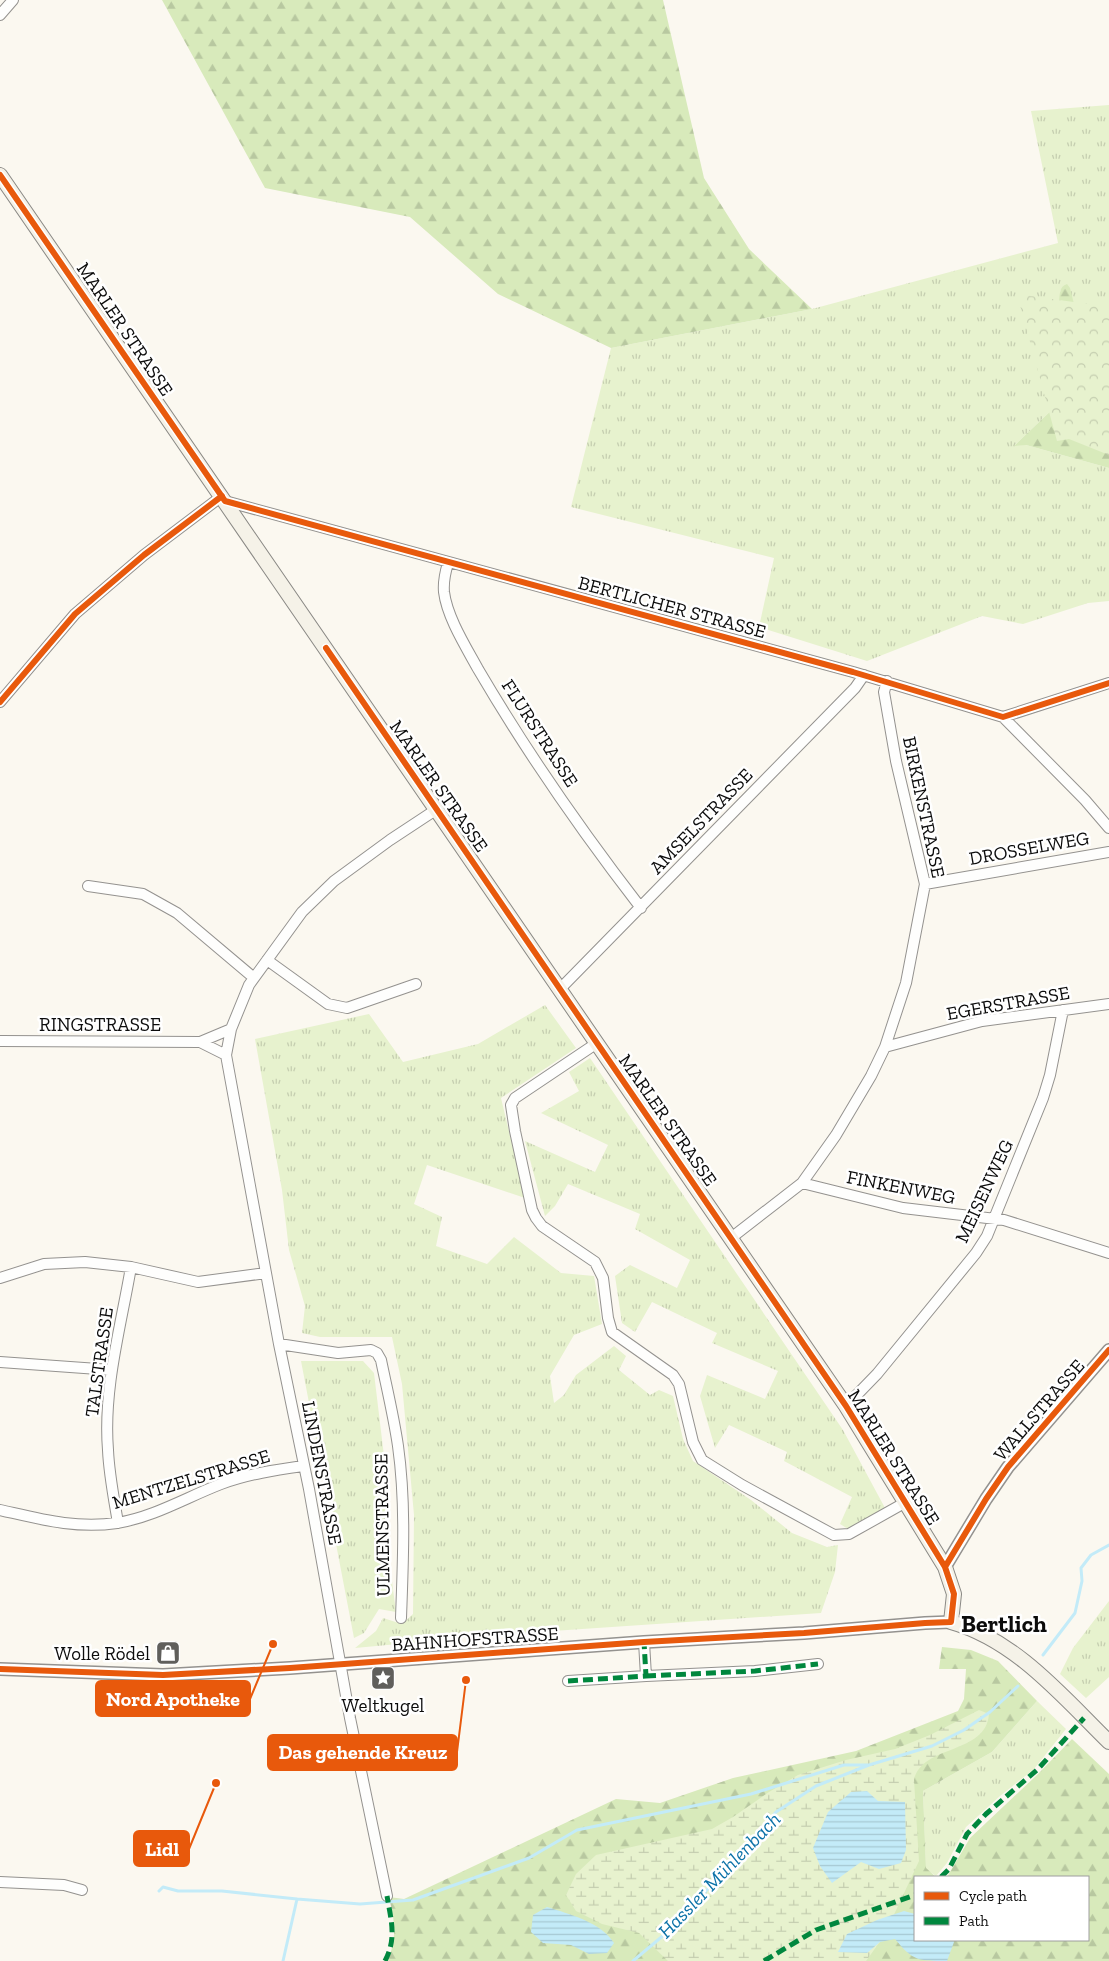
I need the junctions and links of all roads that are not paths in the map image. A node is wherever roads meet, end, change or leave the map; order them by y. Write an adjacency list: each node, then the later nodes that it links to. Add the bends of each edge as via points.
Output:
1 (13, 0): 2 (street)
2 (0, 14)
3 (0, 174): 4 (main road, MARLER STRASSE)
4 (223, 498): 5 (street, BERTLICHER STRASSE); 9 (street, via 144,555 75,614); 11 (main road, MARLER STRASSE)
5 (448, 563): 6 (street, BERTLICHER STRASSE); 16 (street, FLURSTRASSE, via 444,593 465,645 511,723 591,844)
6 (864, 675): 7 (street, BERTLICHER STRASSE); 16 (street, AMSELSTRASSE)
7 (887, 681): 10 (street, BERTLICHER STRASSE); 14 (street, BIRKENSTRASSE, via 884,692 896,761)
8 (1109, 683): 10 (street)
9 (0, 702)
10 (1003, 717): 12 (street)
11 (437, 809): 17 (street, LINDENSTRASSE, via 334,880 302,912); 20 (main road, MARLER STRASSE)
12 (1109, 828)
13 (1109, 852): 14 (street, DROSSELWEG)
14 (925, 884): 27 (street, BIRKENSTRASSE, via 906,983)
15 (88, 886): 18 (street, via 143,894 169,908)
16 (641, 908): 20 (street, AMSELSTRASSE)
17 (267, 960): 18 (street, LINDENSTRASSE); 19 (street, via 336,1007 347,1008)
18 (254, 978): 23 (street, LINDENSTRASSE)
19 (416, 984)
20 (560, 989): 26 (main road, MARLER STRASSE)
21 (1109, 1004): 22 (street, EGERSTRASSE)
22 (1063, 1010): 27 (street, EGERSTRASSE, via 982,1021); 30 (street, MEISENWEG, via 1043,1098)
23 (230, 1029): 25 (street, RINGSTRASSE); 28 (street, LINDENSTRASSE)
24 (0, 1041): 25 (street, RINGSTRASSE)
25 (200, 1042): 28 (street, RINGSTRASSE)
26 (597, 1043): 31 (main road, MARLER STRASSE); 42 (street, via 515,1098 511,1105 532,1210 542,1226 596,1262 603,1278 612,1332 673,1376 679,1384 693,1442 702,1460 742,1486 834,1535 849,1534)
27 (885, 1047): 29 (street, BIRKENSTRASSE, via 836,1135)
28 (226, 1055): 34 (street, LINDENSTRASSE)
29 (802, 1183): 30 (street, FINKENWEG, via 903,1208); 31 (street, BIRKENSTRASSE)
30 (993, 1220): 32 (street, FINKENWEG, via 1004,1220); 40 (street, MEISENWEG, via 966,1265 877,1374)
31 (732, 1238): 40 (main road, MARLER STRASSE)
32 (1109, 1253)
33 (131, 1267): 34 (street, via 198,1282); 35 (street, via 85,1262 44,1264); 39 (street, TALSTRASSE)
34 (266, 1272): 36 (street, LINDENSTRASSE)
35 (0, 1278)
36 (278, 1344): 41 (street, LINDENSTRASSE); 46 (street, ULMENSTRASSE, via 338,1353 371,1350 381,1360 398,1446 402,1487)
37 (1109, 1350): 45 (street, WALLSTRASSE, via 1008,1467)
38 (0, 1362): 39 (street)
39 (112, 1370): 44 (street, TALSTRASSE, via 108,1449)
40 (846, 1406): 42 (main road, MARLER STRASSE)
41 (304, 1466): 44 (street, MENTZELSTRASSE, via 257,1472); 49 (street, LINDENSTRASSE)
42 (906, 1502): 45 (main road, MARLER STRASSE)
43 (0, 1510): 44 (street, MENTZELSTRASSE, via 60,1524)
44 (118, 1523)
45 (945, 1567): 47 (main road, MARLER STRASSE, via 954,1594)
46 (401, 1618)
47 (952, 1622): 48 (street, BAHNHOFSTRASSE); 54 (main road, via 977,1632 1019,1658)
48 (644, 1642): 49 (street, BAHNHOFSTRASSE); 52 (street)
49 (340, 1664): 51 (street, BAHNHOFSTRASSE, via 163,1675); 57 (street, LINDENSTRASSE)
50 (818, 1664): 52 (street, via 755,1671)
51 (0, 1669)
52 (646, 1676): 53 (street)
53 (568, 1681)
54 (1109, 1742)
55 (0, 1882): 56 (street, via 64,1885)
56 (82, 1890)
57 (387, 1896)

